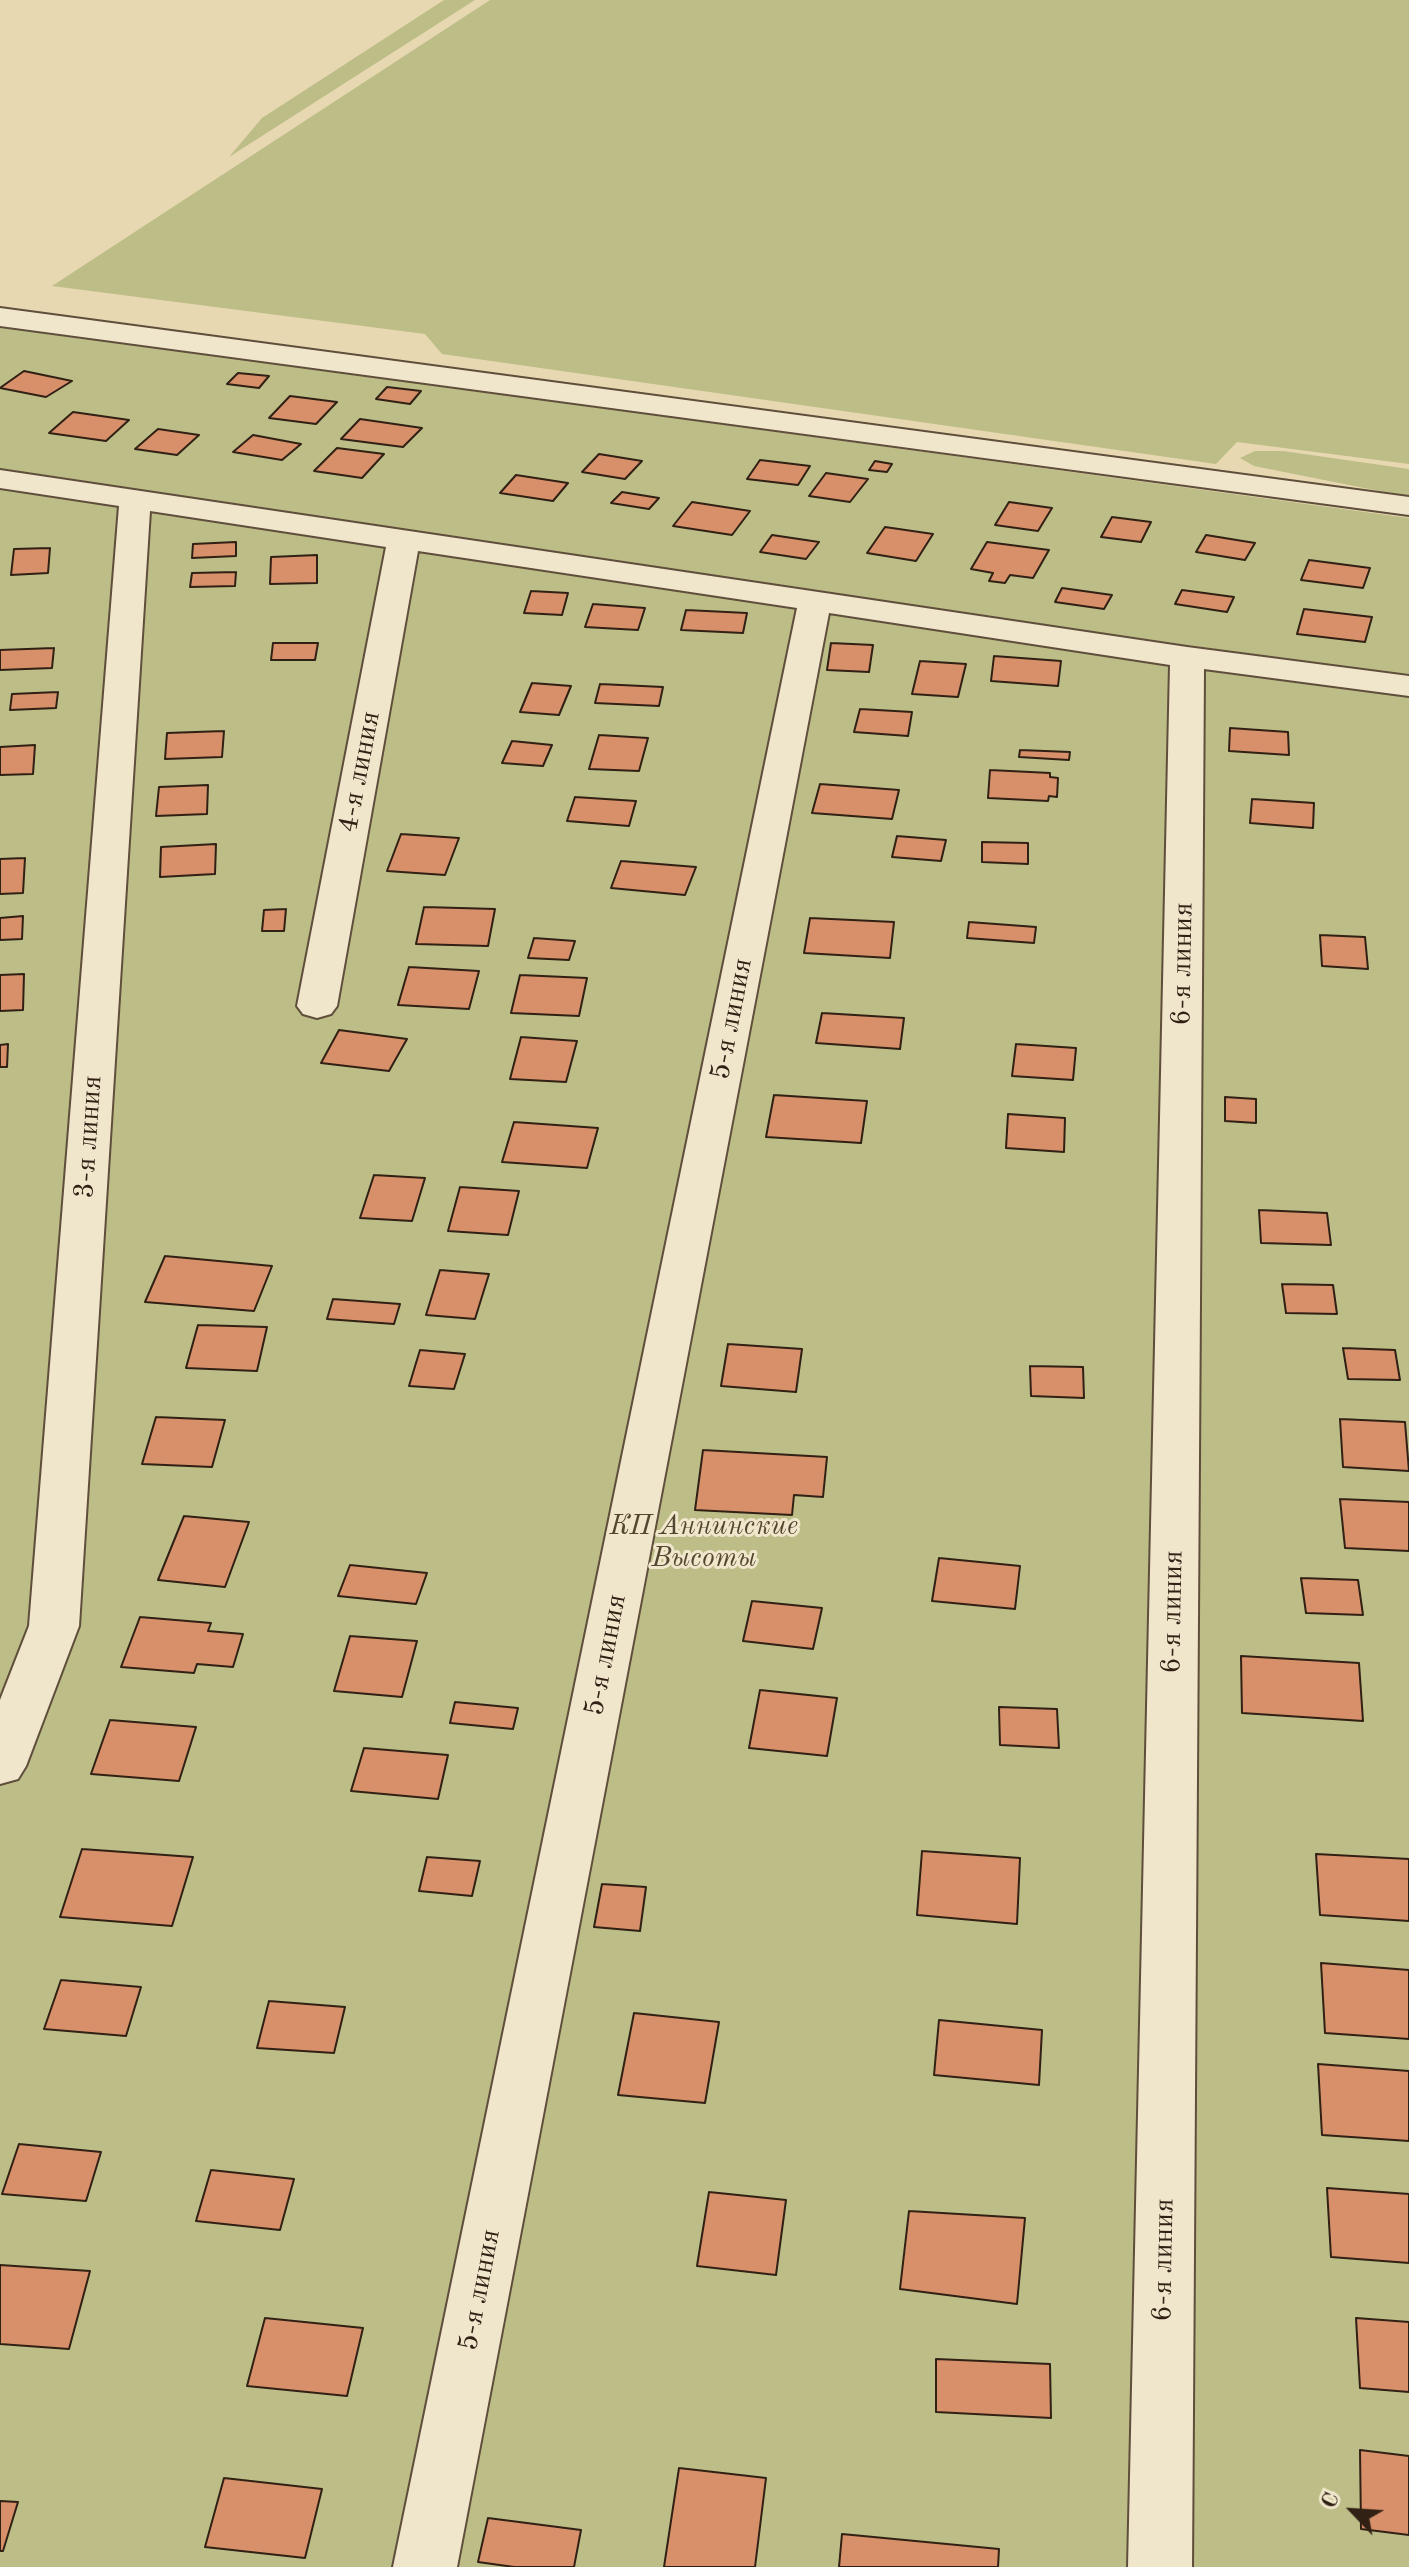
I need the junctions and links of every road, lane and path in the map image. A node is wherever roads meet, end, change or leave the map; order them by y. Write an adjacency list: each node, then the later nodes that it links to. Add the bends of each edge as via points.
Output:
1 (0, 317): 4 (street)
2 (0, 479): 3 (street)
3 (135, 499): 5 (street); 10 (street, 3-я линия, via 54,1626)
4 (1409, 506)
5 (404, 538): 6 (street); 9 (street, 4-я линия)
6 (815, 601): 7 (street); 11 (street, 5-я линия)
7 (1187, 657): 8 (street); 12 (street, 6-я линия)
8 (1409, 686)
9 (317, 1006)
10 (0, 1766)
11 (425, 2567)
12 (1160, 2567)

